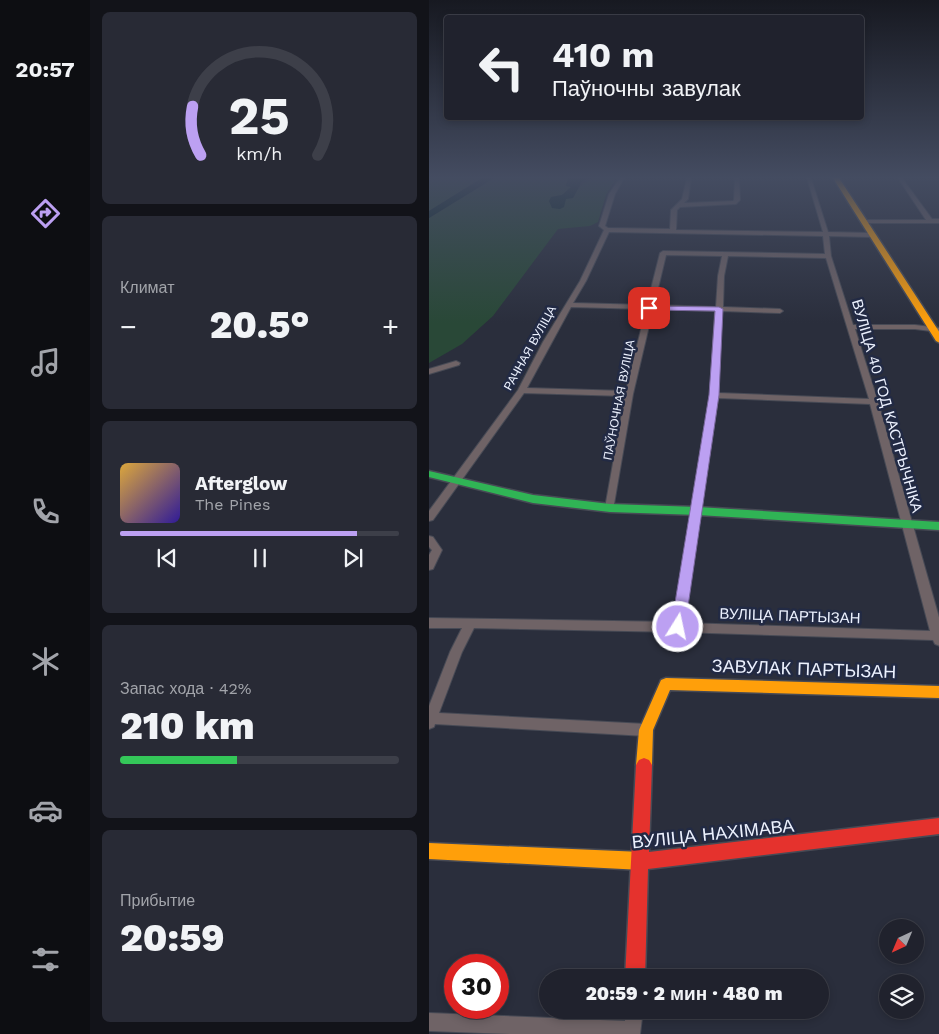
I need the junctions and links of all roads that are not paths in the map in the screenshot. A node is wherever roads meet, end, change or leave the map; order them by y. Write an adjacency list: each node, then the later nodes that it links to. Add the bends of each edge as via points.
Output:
1 (602, 226): 5 (street, РАЧНАЯ ВУЛІЦА)
2 (673, 226): 6 (street)
3 (824, 226): 7 (street, ВУЛІЦА 40 ГОД КАСТРЫЧНІКА)
4 (867, 226): 8 (street)
5 (607, 230): 6 (street); 11 (street, РАЧНАЯ ВУЛІЦА)
6 (673, 231): 7 (street)
7 (826, 234): 8 (street); 10 (street, ВУЛІЦА 40 ГОД КАСТРЫЧНІКА)
8 (872, 235): 16 (street)
9 (725, 254): 10 (street, ПАЎНОЧНАЯ ВУЛІЦА); 12 (street, ПАЎНОЧНАЯ ВУЛІЦА, via 663,253); 13 (street)
10 (828, 256): 15 (street, ВУЛІЦА 40 ГОД КАСТРЫЧНІКА)
11 (569, 305): 12 (street); 20 (street, РАЧНАЯ ВУЛІЦА)
12 (649, 308): 13 (street); 21 (street, ПАЎНОЧНАЯ ВУЛІЦА)
13 (719, 309): 14 (street); 22 (street)
14 (780, 311)
15 (852, 327): 16 (street); 23 (street, ВУЛІЦА 40 ГОД КАСТРЫЧНІКА)
16 (936, 330): 17 (street)
17 (939, 341)
18 (456, 362): 19 (street)
19 (429, 372)
20 (522, 390): 21 (street); 25 (street, РАЧНАЯ ВУЛІЦА)
21 (629, 394): 26 (street, ПАЎНОЧНАЯ ВУЛІЦА)
22 (714, 395): 23 (street); 27 (street)
23 (874, 402): 29 (street, ВУЛІЦА 40 ГОД КАСТРЫЧНІКА)
24 (429, 474): 25 (street)
25 (455, 481): 26 (street, via 533,499); 28 (street, РАЧНАЯ ВУЛІЦА)
26 (610, 508): 27 (street)
27 (698, 511): 29 (street); 35 (street)
28 (429, 518)
29 (905, 524): 30 (street); 36 (street, ВУЛІЦА 40 ГОД КАСТРЫЧНІКА)
30 (939, 526)
31 (429, 540): 32 (street, via 437,550)
32 (429, 566)
33 (429, 623): 34 (street, ВУЛІЦА ПАРТЫЗАН)
34 (470, 624): 35 (street, ВУЛІЦА ПАРТЫЗАН); 38 (street)
35 (678, 627): 36 (street, ВУЛІЦА ПАРТЫЗАН)
36 (939, 638)
37 (939, 692): 39 (street, ЗАВУЛАК ПАРТЫЗАН, via 666,684)
38 (430, 720): 39 (street)
39 (645, 730): 42 (street)
40 (939, 826): 42 (street, ВУЛІЦА НАХІМАВА)
41 (429, 851): 42 (street, ВУЛІЦА НАХІМАВА)
42 (639, 861): 43 (street)
43 (635, 969)
44 (634, 1019): 45 (street, via 633,1030)
45 (429, 1022)

